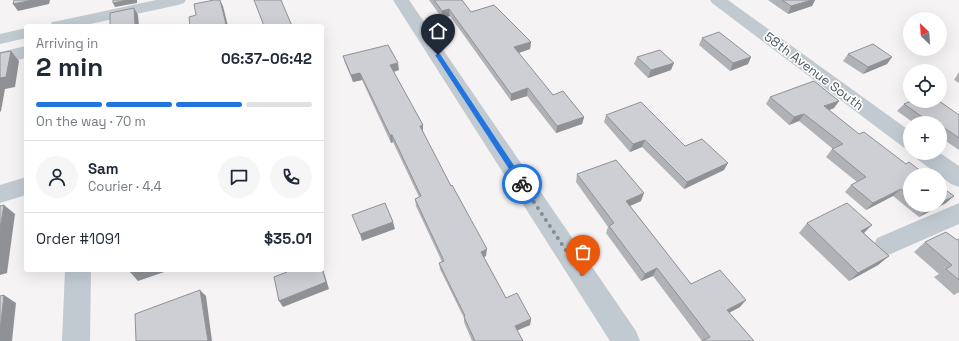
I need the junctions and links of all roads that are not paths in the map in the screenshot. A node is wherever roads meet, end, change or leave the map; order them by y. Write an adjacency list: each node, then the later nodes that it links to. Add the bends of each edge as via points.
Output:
1 (178, 0): 4 (street)
2 (401, 0): 19 (street)
3 (718, 0): 10 (street, 58th Avenue South)
4 (87, 17): 5 (street)
5 (64, 24)
6 (24, 33): 7 (street)
7 (0, 39)
8 (24, 52): 9 (street)
9 (0, 58)
10 (903, 137)
11 (935, 160): 12 (street)
12 (959, 178)
13 (24, 187): 14 (street)
14 (0, 194)
15 (959, 213): 16 (street)
16 (886, 246)
17 (78, 272): 18 (street)
18 (76, 341)
19 (626, 341)

